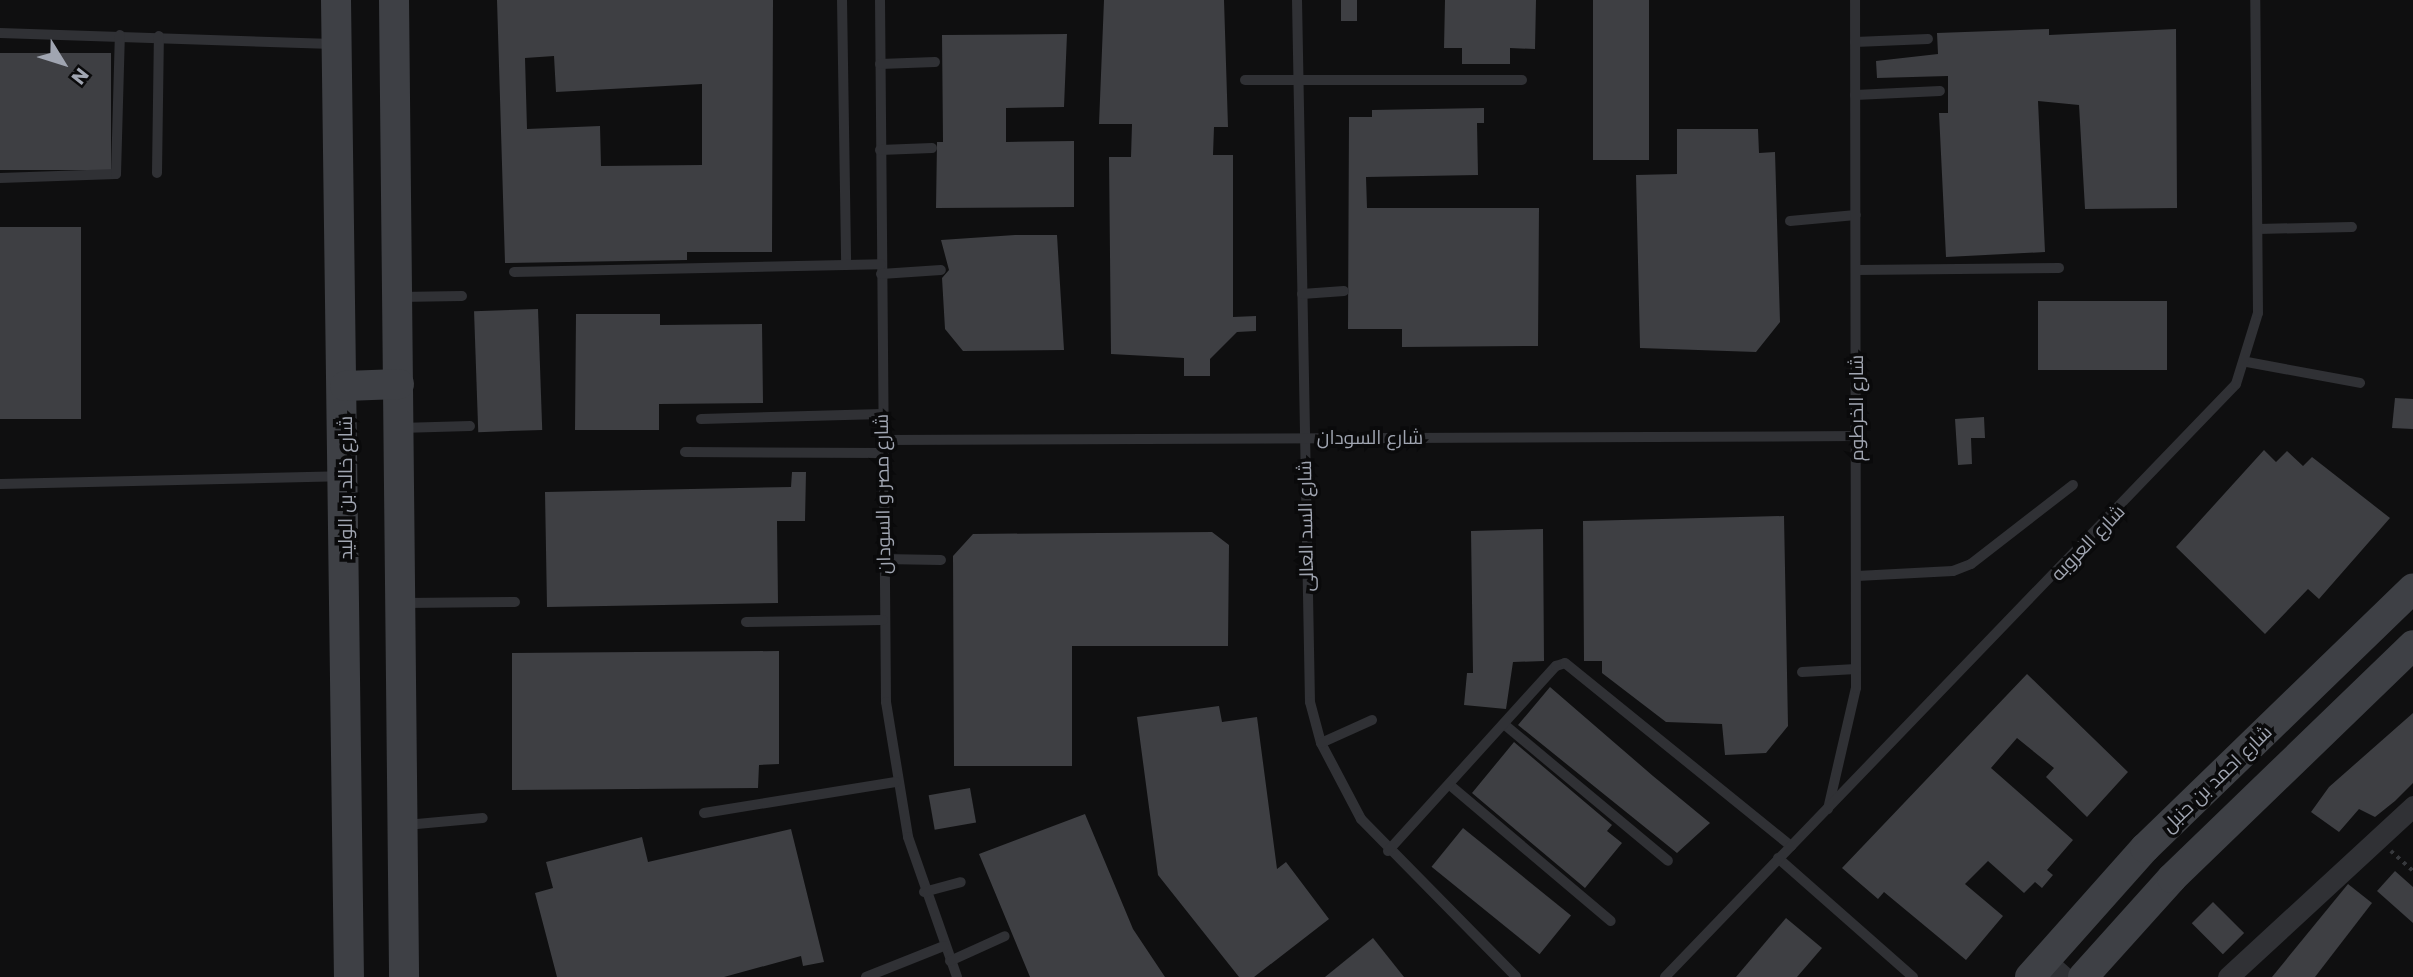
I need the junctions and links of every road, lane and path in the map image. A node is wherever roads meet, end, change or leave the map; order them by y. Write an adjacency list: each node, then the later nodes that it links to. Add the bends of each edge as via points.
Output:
1 (336, 0): 13 (main road, شارع خالد بن الوليد)
2 (394, 0): 38 (main road)
3 (842, 0): 29 (lane)
4 (880, 0): 15 (lane, شارع مصر و السودان)
5 (1297, 0): 16 (lane, شارع السد العالى)
6 (1855, 0): 12 (lane, شارع الخرطوم)
7 (2255, 0): 28 (lane, شارع العروبه)
8 (0, 33): 9 (lane)
9 (120, 35): 10 (lane); 24 (lane, via 116,174)
10 (159, 36): 13 (lane); 23 (lane)
11 (1928, 39): 12 (lane)
12 (1855, 43): 20 (lane, شارع الخرطوم)
13 (336, 44): 42 (main road, شارع خالد بن الوليد)
14 (934, 62): 15 (lane)
15 (880, 64): 22 (lane, شارع مصر و السودان)
16 (1298, 78): 17 (lane); 18 (lane); 36 (lane, شارع السد العالى)
17 (1245, 79)
18 (1522, 80)
19 (1940, 91): 20 (lane)
20 (1856, 95): 25 (lane, شارع الخرطوم)
21 (932, 148): 22 (lane)
22 (880, 150): 31 (lane, شارع مصر و السودان)
23 (157, 173)
24 (0, 178)
25 (1856, 215): 26 (lane); 33 (lane, شارع الخرطوم)
26 (1790, 221)
27 (2352, 227): 28 (lane)
28 (2258, 229): 39 (lane, شارع العروبه, via 2258,313)
29 (846, 265): 31 (lane); 34 (lane)
30 (2059, 268): 33 (lane)
31 (881, 269): 32 (lane); 43 (lane, شارع مصر و السودان)
32 (941, 270)
33 (1857, 271): 47 (lane, شارع الخرطوم)
34 (514, 272)
35 (1344, 291): 36 (lane)
36 (1302, 294): 48 (lane, شارع السد العالى)
37 (462, 296): 38 (lane)
38 (399, 297): 41 (main road)
39 (2247, 362): 40 (lane); 72 (lane, شارع العروبه, via 2205,423)
40 (2360, 383)
41 (399, 384): 42 (main road); 46 (main road)
42 (345, 386): 52 (main road, شارع خالد بن الوليد)
43 (882, 414): 44 (lane); 49 (lane, شارع مصر و السودان)
44 (701, 419)
45 (470, 426): 46 (lane)
46 (400, 428): 60 (main road)
47 (1858, 436): 48 (lane, شارع السودان); 57 (lane, شارع الخرطوم)
48 (1304, 438): 49 (lane, شارع السودان); 68 (lane, شارع السد العالى, via 1310,702)
49 (882, 440): 51 (lane, شارع مصر و السودان)
50 (685, 452): 51 (lane)
51 (882, 453): 55 (lane, شارع مصر و السودان)
52 (346, 476): 53 (lane); 89 (main road, شارع خالد بن الوليد)
53 (0, 484)
54 (2073, 485): 57 (lane, via 1971,564 1953,571)
55 (883, 559): 56 (lane); 61 (lane, شارع مصر و السودان)
56 (941, 560)
57 (1857, 576): 64 (lane, شارع الخرطوم)
58 (2413, 588): 88 (main road, شارع احمد بن حنبل, via 2145,848)
59 (515, 602): 60 (lane)
60 (401, 603): 75 (main road)
61 (883, 620): 62 (lane); 69 (lane, شارع مصر و السودان)
62 (746, 622)
63 (2413, 645): 96 (main road, شارع احمد بن حنبل, via 2172,878)
64 (1856, 669): 65 (lane); 72 (lane, شارع الخرطوم, via 1854,709)
65 (1802, 672)
66 (1372, 720): 68 (lane)
67 (1504, 725): 70 (lane); 77 (lane, via 1556,666 1574,665); 80 (lane)
68 (1321, 743): 78 (lane, شارع السد العالى, via 1361,819)
69 (895, 782): 73 (lane); 83 (lane, شارع مصر و السودان)
70 (1451, 786): 78 (lane); 84 (lane)
71 (2413, 806): 76 (street)
72 (1827, 811): 77 (lane, شارع العروبه)
73 (704, 813)
74 (483, 818): 75 (lane)
75 (402, 825): 90 (main road)
76 (2378, 839): 81 (path); 97 (street)
77 (1791, 846): 79 (lane, شارع العروبه)
78 (1388, 851): 93 (lane, شارع السد العالى)
79 (1778, 858): 94 (lane, شارع العروبه); 95 (lane)
80 (1668, 861)
81 (2413, 871)
82 (961, 882): 83 (lane)
83 (924, 892): 86 (lane, شارع مصر و السودان)
84 (1611, 921)
85 (1005, 936): 87 (lane)
86 (944, 946): 87 (lane, شارع مصر و السودان); 91 (lane)
87 (950, 961): 92 (lane, شارع مصر و السودان)
88 (2046, 971)
89 (348, 975)
90 (404, 977)
91 (866, 977)
92 (957, 977)
93 (1516, 977)
94 (1665, 977)
95 (1913, 977)
96 (2083, 977)
97 (2228, 977)

